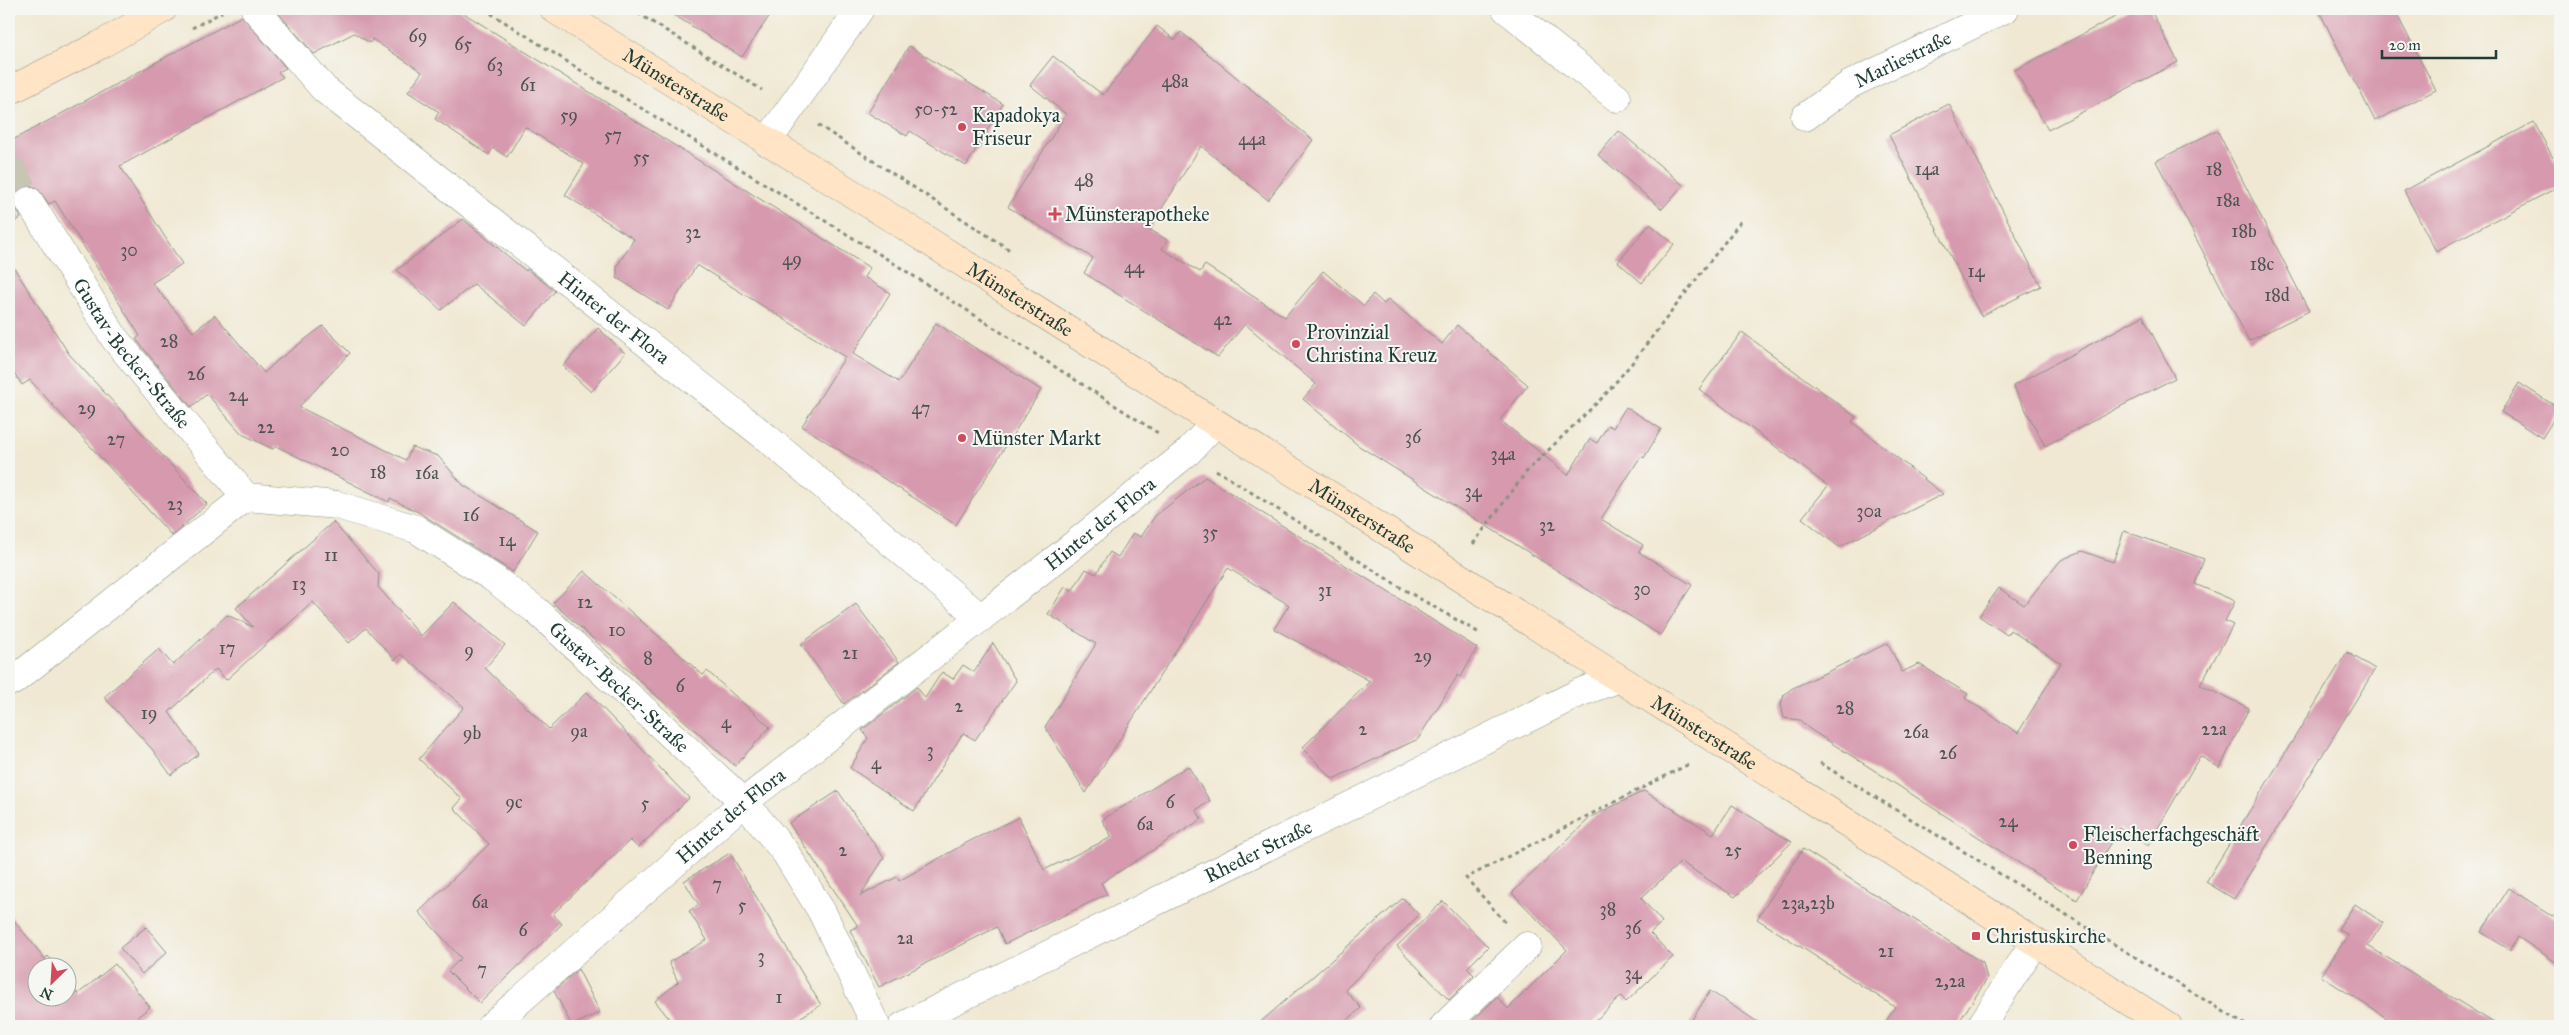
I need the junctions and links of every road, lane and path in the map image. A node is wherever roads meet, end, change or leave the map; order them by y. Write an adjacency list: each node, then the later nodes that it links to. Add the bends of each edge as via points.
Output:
1 (163, 9): 9 (main road)
2 (255, 9): 23 (street, Hinter der Flora, via 324,89 767,438)
3 (484, 9): 18 (path)
4 (554, 9): 13 (main road, Münsterstraße)
5 (631, 9): 11 (path)
6 (860, 9): 11 (street)
7 (1506, 9): 10 (street)
8 (2005, 9): 12 (street, Marliestraße, via 1849,85)
9 (9, 90)
10 (1617, 98)
11 (791, 108): 13 (street); 16 (path)
12 (1805, 117)
13 (767, 142): 17 (main road, Münsterstraße)
14 (29, 201): 19 (street, Gustav-Becker-Straße, via 115,339)
15 (1741, 221): 21 (path, via 1632,363 1604,396 1527,471)
16 (1015, 253)
17 (1214, 424): 18 (street, Hinter der Flora); 25 (main road, Münsterstraße)
18 (1188, 452): 23 (street, Hinter der Flora); 24 (path, via 1403,589)
19 (246, 497): 26 (street); 29 (street, Gustav-Becker-Straße, via 338,505 416,529 493,578 537,611)
20 (1464, 539): 21 (path)
21 (1473, 544): 22 (path)
22 (1481, 549)
23 (981, 618): 29 (street, Hinter der Flora)
24 (1488, 638)
25 (1616, 679): 30 (main road, Münsterstraße); 34 (street, Rheder Straße, via 1581,692)
26 (12, 681)
27 (1686, 757): 31 (path, via 1694,762 1466,878)
28 (1819, 762): 38 (path)
29 (744, 802): 32 (street, Hinter der Flora); 33 (street, Gustav-Becker-Straße, via 785,852 822,912)
30 (2034, 943): 36 (street); 37 (main road, Münsterstraße)
31 (1527, 946): 35 (street)
32 (491, 1026)
33 (876, 1026)
34 (903, 1026)
35 (1444, 1026)
36 (1981, 1026)
37 (2168, 1026)
38 (2247, 1026)

